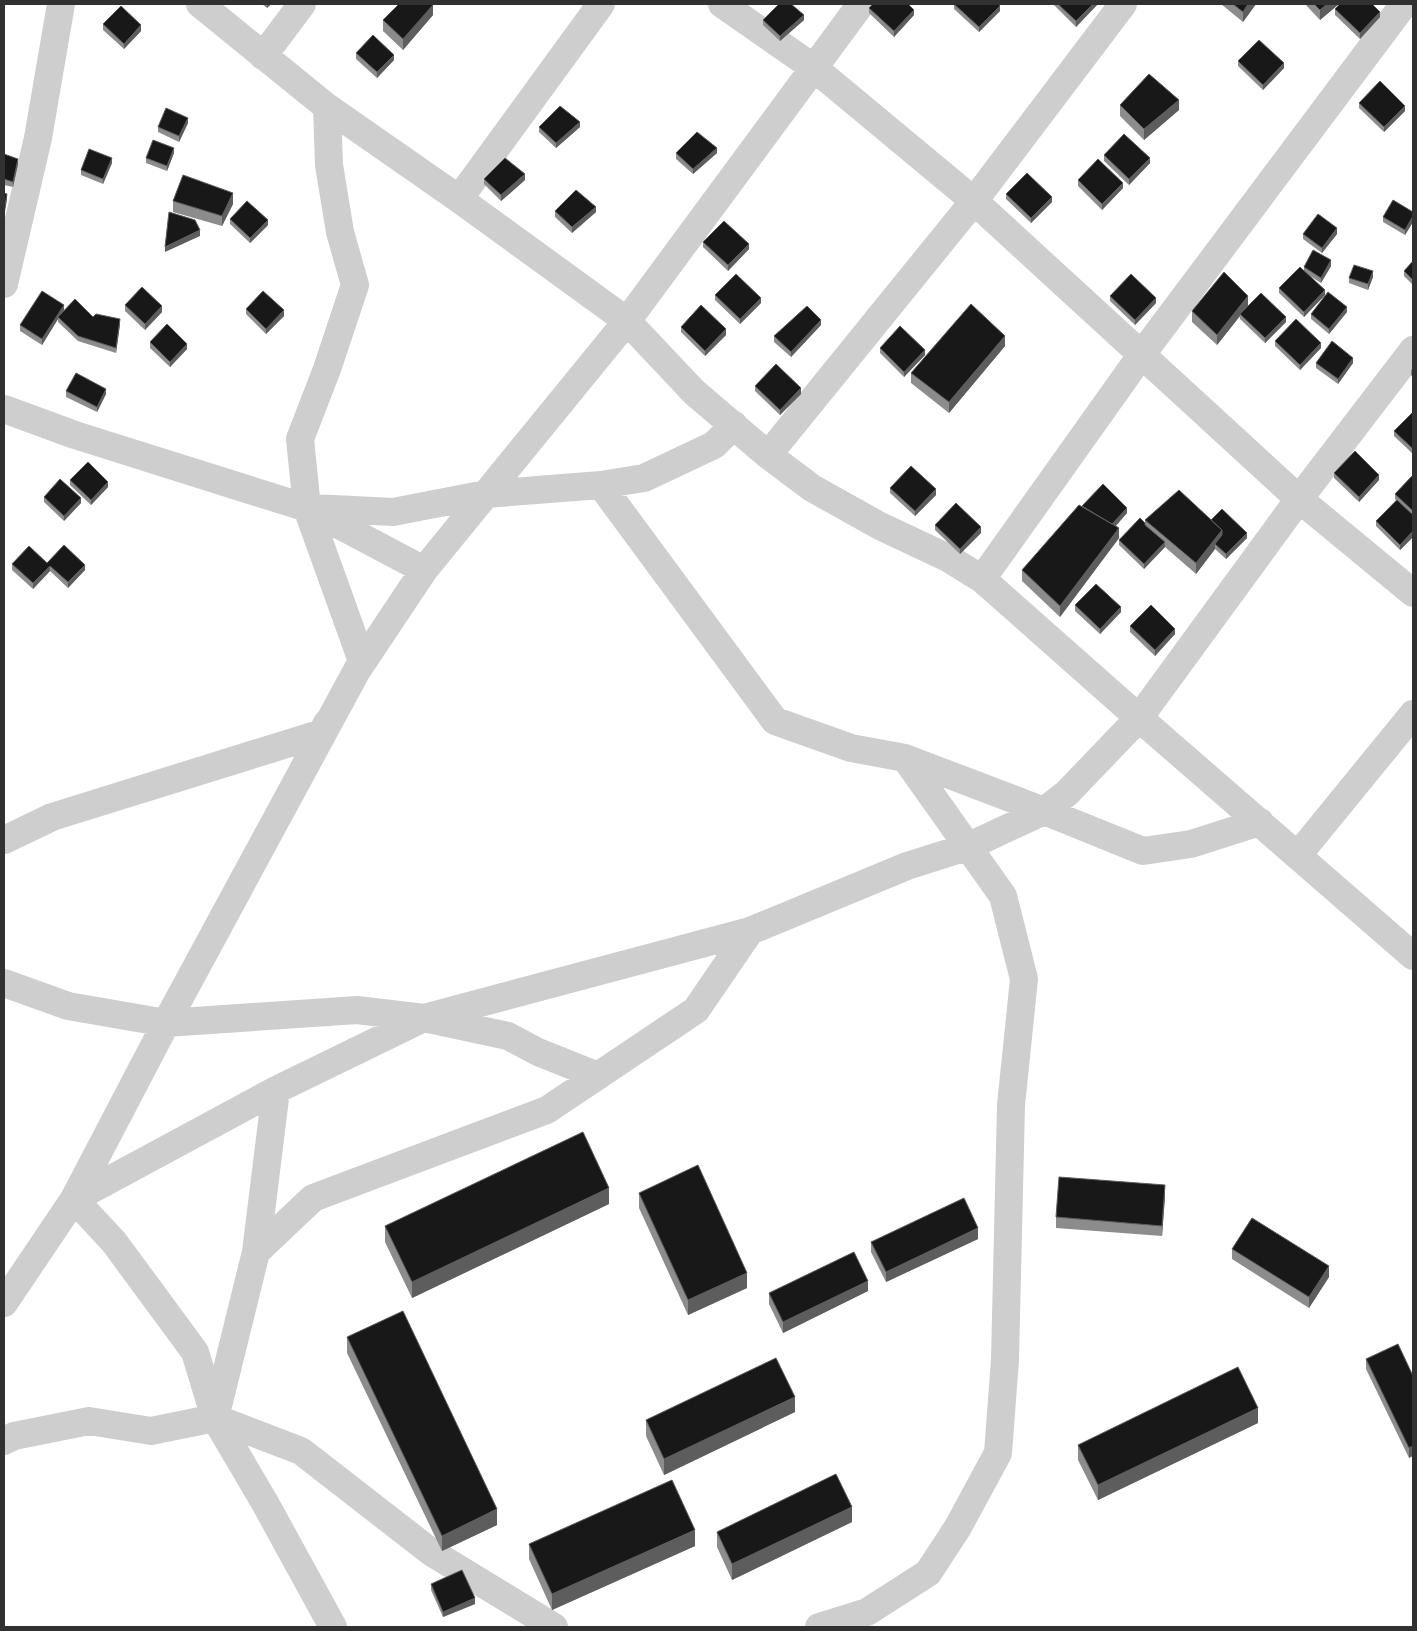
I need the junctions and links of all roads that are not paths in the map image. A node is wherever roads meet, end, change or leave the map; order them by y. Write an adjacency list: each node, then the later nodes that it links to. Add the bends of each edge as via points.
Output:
1 (61, 4): 14 (street, via 38,138)
2 (200, 4): 9 (street)
3 (302, 4): 9 (street)
4 (601, 4): 12 (street)
5 (722, 4): 10 (street)
6 (861, 4): 10 (street)
7 (1123, 4): 13 (street)
8 (1404, 4): 17 (street)
9 (263, 56): 11 (street)
10 (814, 68): 13 (street); 15 (street)
11 (327, 107): 12 (street); 24 (street, via 329,165 338,223 355,285 300,439)
12 (459, 198): 15 (street)
13 (974, 201): 17 (street); 20 (street)
14 (4, 284)
15 (627, 322): 19 (street, via 694,392); 22 (street)
16 (1413, 350): 23 (street)
17 (1142, 354): 23 (street); 26 (street)
18 (4, 408): 24 (street, via 76,435)
19 (734, 425): 20 (street); 21 (street, via 714,445 644,478)
20 (768, 454): 26 (street, via 812,488)
21 (601, 485): 22 (street); 31 (street, via 776,721 851,748)
22 (486, 494): 24 (street, via 393,512); 25 (street)
23 (1299, 499): 27 (street); 30 (street)
24 (307, 508): 25 (street); 28 (street)
25 (424, 570): 28 (street)
26 (982, 579): 30 (street)
27 (1413, 593)
28 (362, 662): 34 (street, via 322,733 52,817); 41 (street)
29 (1413, 714): 36 (street)
30 (1139, 718): 32 (street, via 1067,793); 33 (street)
31 (905, 758): 32 (street); 35 (street)
32 (1044, 810): 33 (street, via 1143,851 1191,844); 35 (street)
33 (1260, 822): 36 (street)
34 (4, 840)
35 (967, 847): 37 (street, via 907,866); 51 (street, via 1003,896 1024,980 1011,1105 1005,1360 998,1453 958,1527 928,1573 867,1612)
36 (1298, 855): 38 (street)
37 (750, 931): 40 (street); 42 (street, via 696,1010)
38 (1413, 956)
39 (4, 983): 41 (street, via 68,1006)
40 (424, 1018): 41 (street, via 357,1010); 42 (street, via 508,1036); 43 (street)
41 (166, 1023): 44 (street)
42 (598, 1076): 45 (street, via 547,1110 313,1198)
43 (276, 1090): 44 (street); 45 (street)
44 (74, 1199): 46 (street); 47 (street, via 114,1242 195,1352)
45 (256, 1252): 47 (street)
46 (4, 1303)
47 (215, 1418): 48 (street, via 151,1431 90,1421 14,1436); 49 (street); 50 (street, via 301,1451 431,1552)
48 (4, 1441)
49 (334, 1627)
50 (554, 1627)
51 (818, 1627)

